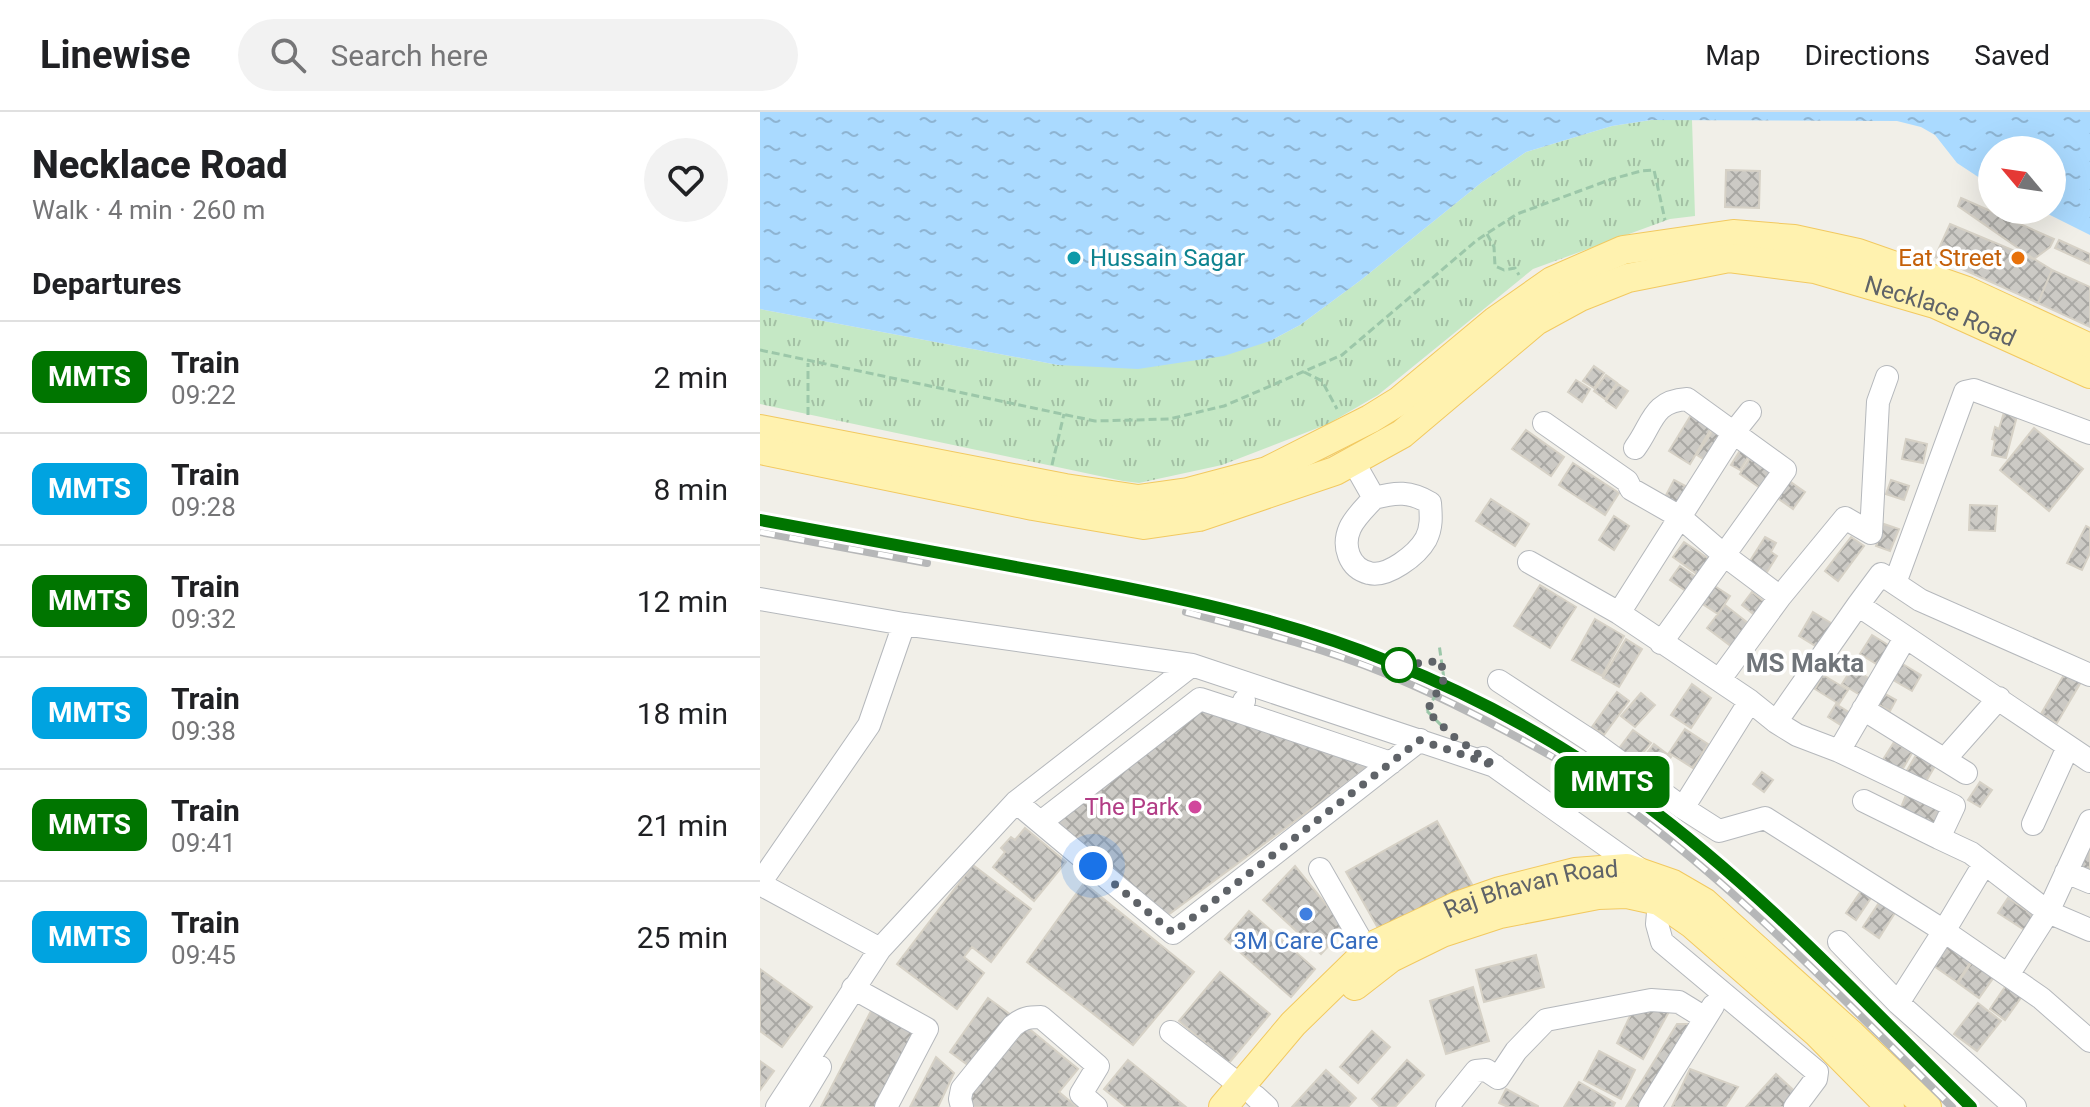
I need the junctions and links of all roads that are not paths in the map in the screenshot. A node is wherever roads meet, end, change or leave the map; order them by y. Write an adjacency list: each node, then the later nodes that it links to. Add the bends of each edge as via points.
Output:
1 (2090, 348): 12 (main road, Necklace Road, via 1967,291 1858,253 1794,239 1733,234 1623,250 1552,281 1399,401 1267,471 1138,499)
2 (2090, 374): 11 (main road, Necklace Road, via 1935,304 1815,269 1729,258 1628,278 1580,297 1536,321 1402,434)
3 (1887, 377): 18 (street, via 1878,402 1871,533 1845,518)
4 (1750, 412): 7 (street)
5 (1544, 423): 14 (street, via 1631,489)
6 (760, 429): 12 (main road, Necklace Road)
7 (1734, 432): 9 (street, via 1687,399 1671,400 1655,412); 14 (street); 15 (street, via 1785,470)
8 (2090, 433): 17 (street, via 1974,390 1965,392)
9 (1635, 448)
10 (760, 450): 12 (main road, Necklace Road)
11 (1353, 461): 12 (main road, Necklace Road, via 1199,517 1144,525); 13 (street)
12 (1053, 493)
13 (1374, 498)
14 (1680, 517): 15 (street); 21 (street)
15 (1724, 555): 18 (street); 24 (street)
16 (1529, 562): 21 (street)
17 (1895, 583): 20 (street, via 1881,574); 26 (street, via 1920,600)
18 (1780, 597): 27 (street)
19 (760, 599): 22 (street)
20 (1858, 605): 23 (street); 34 (street)
21 (1619, 613): 24 (street)
22 (904, 624): 25 (street); 56 (street, via 869,725)
23 (1905, 638): 30 (street); 32 (street)
24 (1661, 643): 27 (street)
25 (1192, 665): 29 (street); 45 (street)
26 (2090, 675)
27 (1720, 679): 31 (street)
28 (1499, 681): 46 (street)
29 (1251, 683): 33 (street); 36 (street)
30 (1999, 698): 37 (street); 39 (street)
31 (1750, 701): 34 (street); 46 (street)
32 (1863, 709): 38 (street); 39 (street)
33 (1240, 712): 41 (street); 48 (street, via 1200,699)
34 (1776, 722): 38 (street)
35 (1453, 736): 42 (street)
36 (1420, 740): 41 (street); 42 (street)
37 (2068, 747): 40 (street); 49 (street)
38 (1839, 751): 50 (street, via 1954,806)
39 (1945, 759): 43 (street)
40 (2090, 761)
41 (1391, 763): 48 (street, via 1173,933)
42 (1495, 766): 53 (street)
43 (1966, 773)
44 (1864, 801): 50 (street)
45 (1016, 802): 48 (street); 62 (street)
46 (1683, 808): 60 (street, via 1719,831 1765,818)
47 (2090, 821): 54 (street)
48 (1041, 822)
49 (2033, 824)
50 (1939, 838): 51 (street)
51 (1984, 864): 58 (street); 60 (street)
52 (1320, 869): 63 (street)
53 (1642, 871): 57 (street); 63 (main road, Raj Bhavan Road, via 1603,868 1500,891 1457,906); 81 (main road, Raj Bhavan Road, via 1704,902 1730,923)
54 (2066, 872): 55 (street); 58 (street)
55 (2090, 882)
56 (760, 883): 62 (street)
57 (1659, 901): 66 (street, via 1662,942); 71 (main road, Raj Bhavan Road, via 1598,895 1500,914 1442,933 1373,970); 80 (main road, Raj Bhavan Road, via 1806,1023)
58 (2048, 912): 59 (street); 64 (street)
59 (2090, 930)
60 (1944, 931): 64 (street); 67 (street)
61 (1839, 942): 67 (street)
62 (880, 949): 65 (street)
63 (1367, 951): 71 (main road, Raj Bhavan Road, via 1293,1024)
64 (2008, 975): 70 (street)
65 (858, 991): 72 (street); 73 (street); 74 (street, via 927,1029)
66 (1721, 992): 68 (street); 79 (street, via 1817,1072)
67 (1898, 1003): 82 (street)
68 (1705, 1018): 77 (street, via 1679,1002 1651,1000 1546,1020 1498,1078 1476,1071); 78 (street)
69 (1171, 1032): 71 (street)
70 (2090, 1041)
71 (1246, 1101)
72 (777, 1107)
73 (796, 1107)
74 (886, 1107)
75 (962, 1107): 76 (street, via 962,1089 1013,1026 1031,1017 1041,1017 1098,1066 1081,1094)
76 (1096, 1107)
77 (1447, 1107)
78 (1650, 1107)
79 (1795, 1107)
80 (1890, 1107)
81 (1927, 1107)
82 (2015, 1107)

